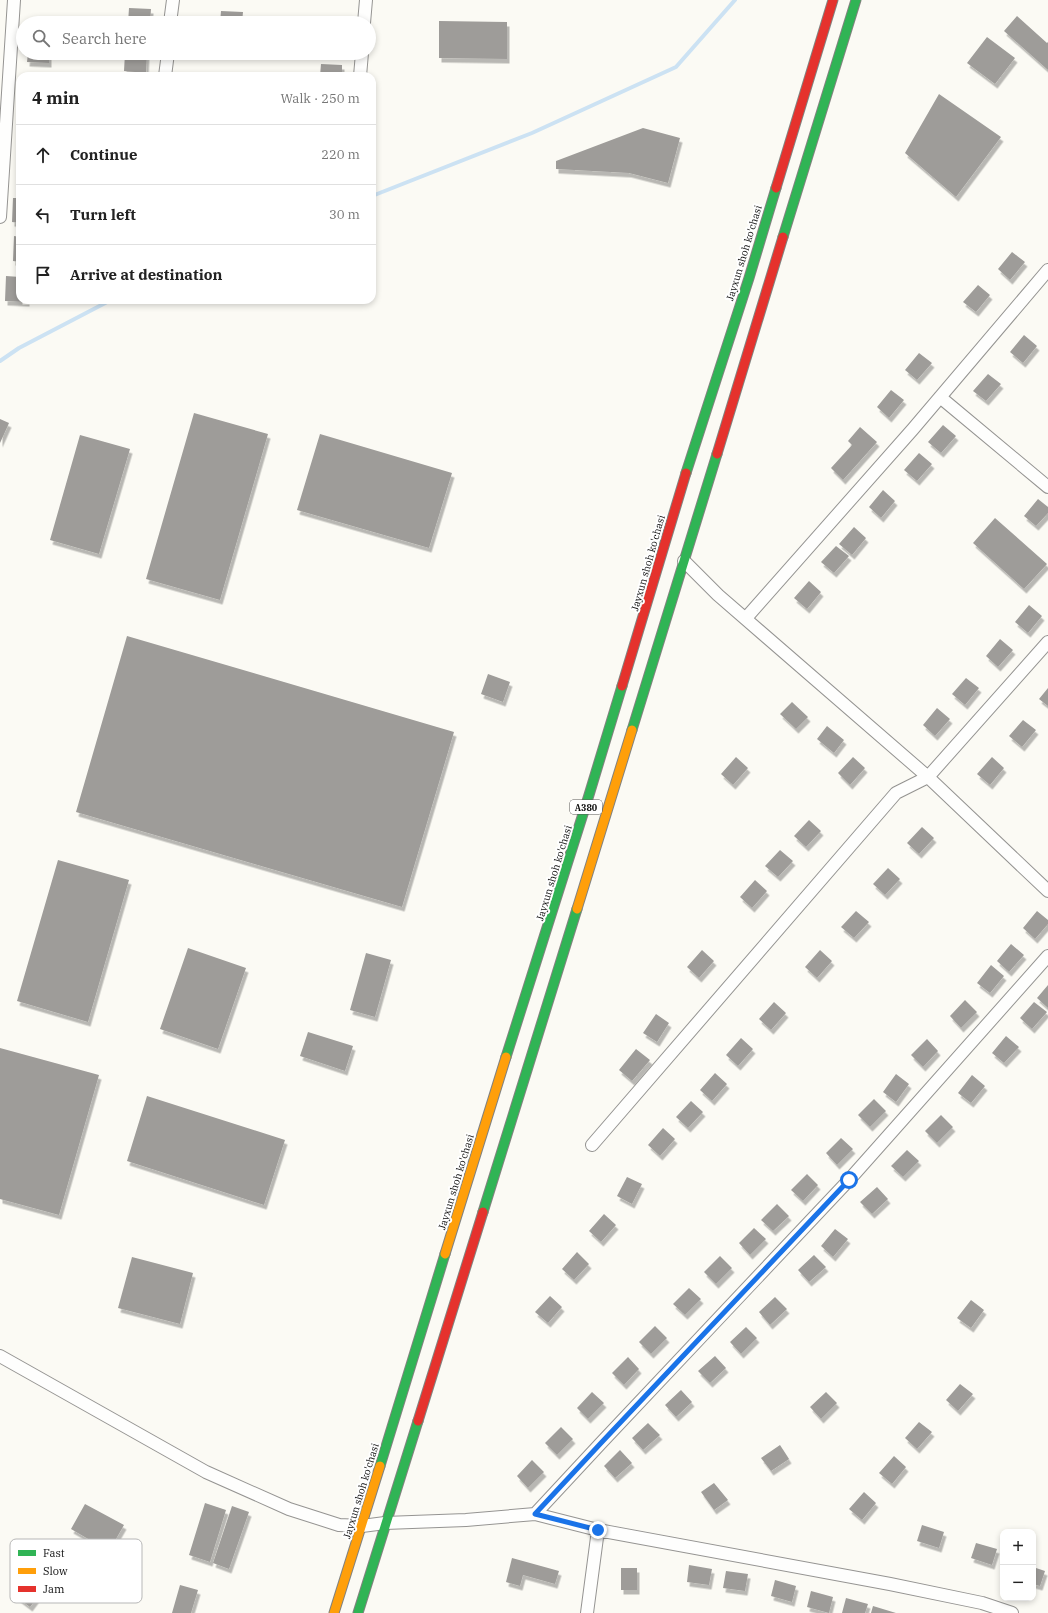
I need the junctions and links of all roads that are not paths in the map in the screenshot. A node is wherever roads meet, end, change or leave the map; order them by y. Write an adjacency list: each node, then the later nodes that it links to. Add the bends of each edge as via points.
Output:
1 (14, 0): 12 (street)
2 (173, 0): 6 (street)
3 (366, 0): 7 (street)
4 (833, 0): 26 (highway, Jayxun shoh ko'chasi / A380, via 749,278 697,436 587,803 486,1117)
5 (856, 0): 16 (highway, A380)
6 (171, 16)
7 (365, 16)
8 (167, 60): 10 (street)
9 (361, 60): 11 (street)
10 (166, 72)
11 (360, 72)
12 (0, 217)
13 (1048, 270): 14 (street)
14 (940, 397): 15 (street); 17 (street)
15 (1048, 487)
16 (684, 561): 17 (street, via 718,595); 25 (highway, A380)
17 (746, 618): 19 (street)
18 (1048, 642): 19 (street)
19 (928, 776): 20 (street); 22 (street, via 896,792)
20 (1048, 891)
21 (1048, 956): 24 (street, via 849,1180)
22 (592, 1145)
23 (0, 1356): 26 (street, via 206,1472 289,1509 339,1525)
24 (535, 1514): 25 (street); 27 (street)
25 (385, 1523): 26 (street); 29 (highway, A380)
26 (362, 1526): 28 (highway, Jayxun shoh ko'chasi / A380)
27 (598, 1530): 30 (street); 31 (street, via 890,1584 982,1603)
28 (334, 1613)
29 (358, 1613)
30 (587, 1613)
31 (1012, 1613)

